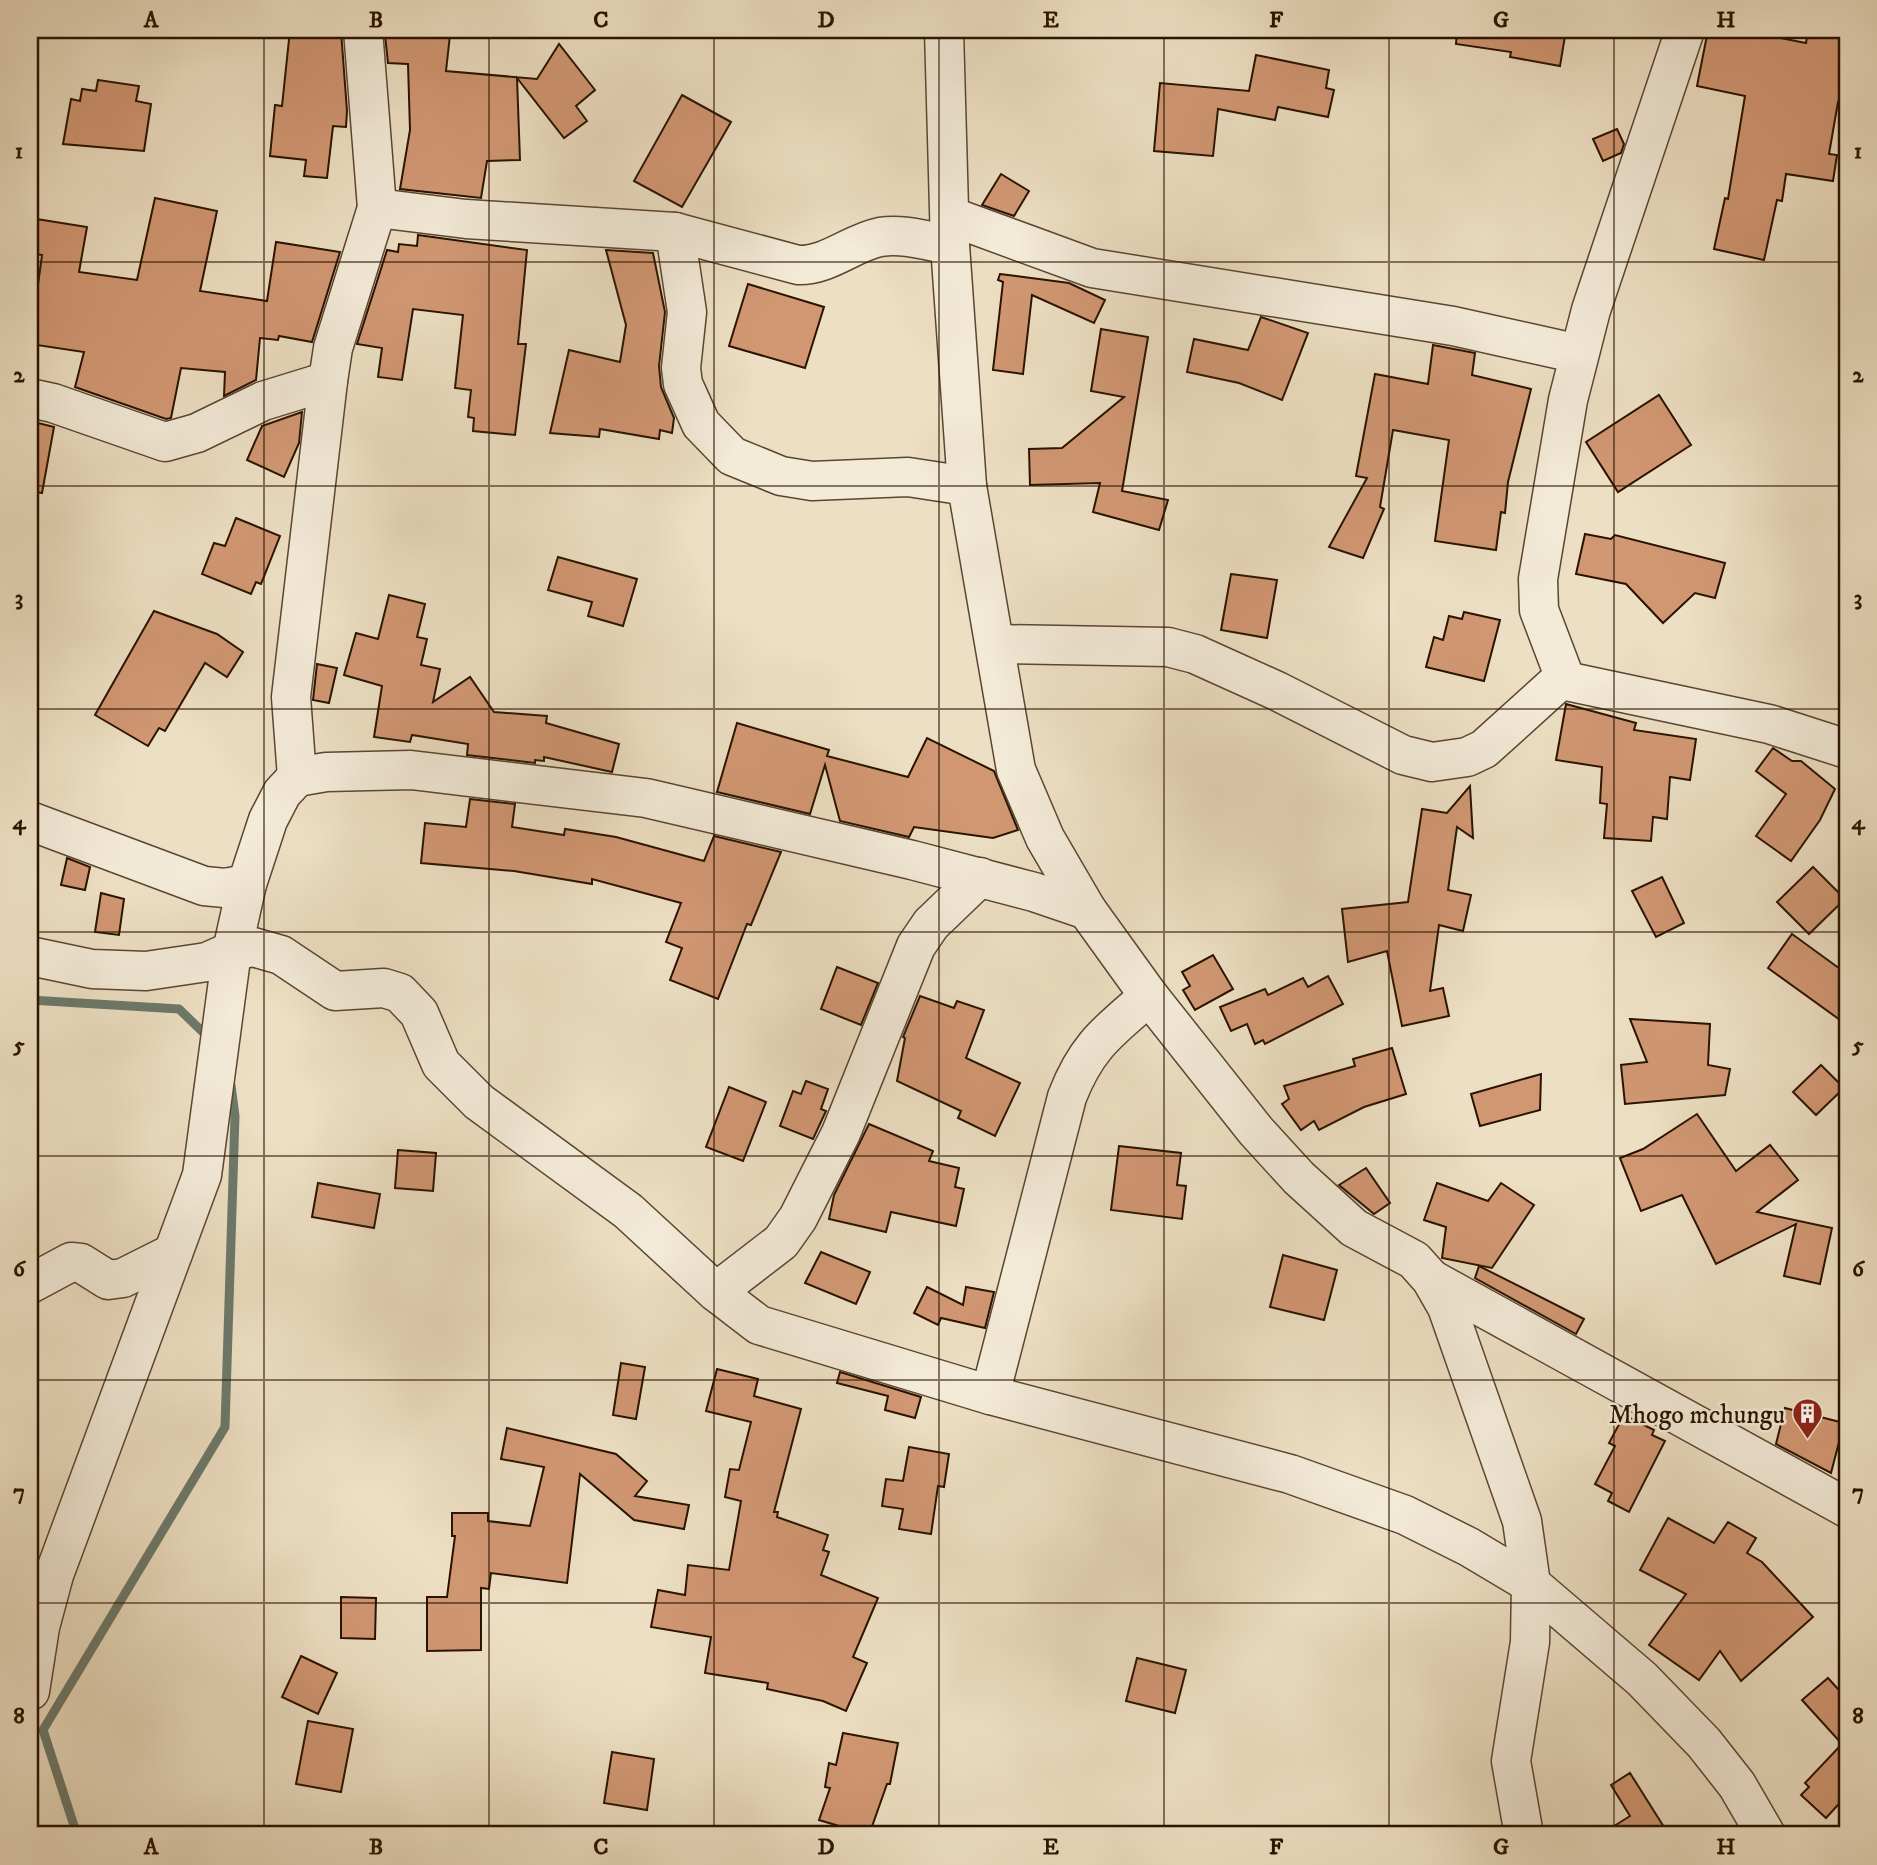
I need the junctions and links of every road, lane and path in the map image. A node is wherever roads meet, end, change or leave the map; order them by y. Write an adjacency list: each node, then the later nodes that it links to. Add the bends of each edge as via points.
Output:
1 (363, 30): 4 (street)
2 (944, 30): 5 (street)
3 (1685, 30): 7 (street)
4 (377, 208): 6 (street, via 466,219); 8 (street, via 333,348)
5 (950, 230): 6 (street, via 880,237 815,264 798,265); 7 (street, via 1092,268 1453,326); 10 (street)
6 (676, 233): 10 (street, via 687,312 681,368 684,384 701,424 732,456 781,476 812,481 908,477)
7 (1579, 354): 12 (street, via 1538,579 1539,610)
8 (328, 381): 9 (street, via 263,401 197,433 165,442); 14 (street, via 291,697)
9 (30, 398)
10 (967, 486): 11 (street)
11 (995, 643): 12 (street, via 1168,647 1195,654 1402,755 1432,762 1484,750 1557,683); 18 (street, via 1016,770 1045,838)
12 (1566, 681): 13 (street, via 1769,724)
13 (1847, 749)
14 (297, 777): 16 (street, via 411,770 646,798); 17 (street, via 268,820)
15 (30, 821): 17 (street, via 204,886)
16 (980, 877): 18 (street); 25 (street, via 931,924 916,946 841,1133 788,1236)
17 (247, 884): 19 (street)
18 (1087, 910): 21 (street)
19 (232, 951): 20 (street, via 207,962 146,971 71,966); 22 (street, via 202,1175); 25 (street, via 267,949 335,991 384,988 400,993 419,1013 441,1064 479,1102 628,1211)
20 (30, 956)
21 (1149, 996): 23 (street, via 1299,1178 1354,1228 1415,1260); 26 (street, via 1095,1043 1079,1067)
22 (173, 1254): 24 (street, via 123,1278 108,1280 71,1262); 29 (street, via 54,1575)
23 (1431, 1279): 27 (street); 28 (street, via 1447,1307 1522,1521)
24 (30, 1284)
25 (716, 1292): 26 (street, via 759,1325)
26 (990, 1395): 28 (street, via 1290,1474 1405,1515)
27 (1842, 1496)
28 (1531, 1584): 30 (street, via 1530,1642 1511,1761); 31 (street, via 1642,1679 1704,1742 1737,1785)
29 (30, 1691)
30 (1524, 1835)
31 (1766, 1835)

